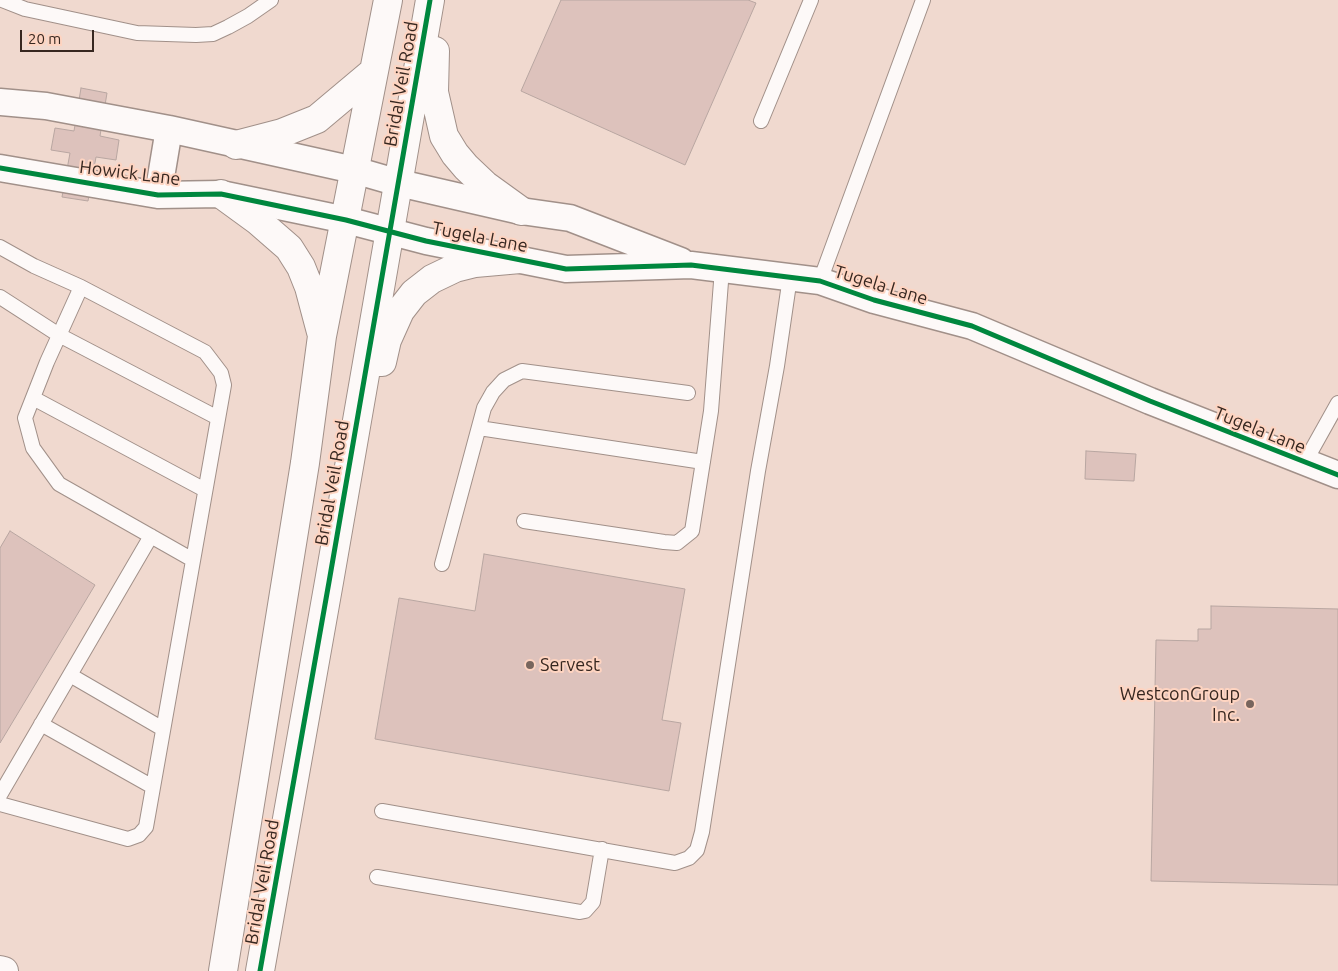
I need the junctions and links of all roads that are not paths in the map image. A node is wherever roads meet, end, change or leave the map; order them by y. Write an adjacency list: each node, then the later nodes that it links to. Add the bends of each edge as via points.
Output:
1 (2, 0): 2 (lane, via 25,9 137,33 196,35 212,34 228,27)
2 (271, 0)
3 (388, 0): 8 (main road, Bridal Veil Road)
4 (430, 0): 15 (main road, Bridal Veil Road)
5 (437, 0): 18 (main road, via 434,92 444,136 466,167)
6 (811, 0): 10 (lane)
7 (923, 0): 26 (lane)
8 (373, 72): 12 (main road, via 317,118 282,133); 14 (main road, Bridal Veil Road)
9 (0, 102): 11 (street, via 46,106)
10 (761, 121)
11 (169, 130): 12 (street); 17 (street)
12 (236, 145): 14 (street)
13 (0, 168): 17 (street, Howick Lane)
14 (354, 170): 15 (street, Tugela Lane); 19 (main road, Bridal Veil Road)
15 (399, 183): 18 (street, Tugela Lane); 20 (main road, Bridal Veil Road)
16 (222, 194): 17 (street, Howick Lane); 19 (street, Howick Lane); 30 (main road, via 289,248 309,287)
17 (158, 195)
18 (521, 211): 23 (street, Tugela Lane, via 570,218)
19 (346, 220): 20 (street, Tugela Lane); 30 (main road, Bridal Veil Road)
20 (390, 232): 22 (street, Tugela Lane); 44 (main road, Bridal Veil Road)
21 (0, 247): 27 (lane)
22 (520, 259): 23 (street, Tugela Lane, via 566,269); 44 (main road, via 455,268 432,279 414,293 400,311 387,340)
23 (691, 265): 24 (street, Tugela Lane)
24 (722, 269): 25 (street, Tugela Lane); 36 (lane, via 712,411)
25 (790, 277): 26 (street, Tugela Lane); 52 (lane, via 697,850 689,858 675,863)
26 (820, 281): 37 (street, Tugela Lane, via 874,300 972,326)
27 (80, 286): 29 (lane); 34 (lane, via 205,352 220,372 224,385)
28 (0, 297): 29 (lane)
29 (59, 335): 32 (lane); 34 (lane)
30 (322, 336): 56 (main road, Bridal Veil Road, via 305,463)
31 (688, 393): 35 (lane, via 522,371 504,380 493,392 484,408)
32 (33, 398): 39 (lane); 41 (lane, via 25,418 33,448 59,484)
33 (1338, 403): 37 (lane)
34 (218, 418): 39 (lane)
35 (479, 428): 36 (lane); 43 (lane)
36 (703, 462): 40 (lane, via 692,531 677,542)
37 (1305, 462): 38 (street, Tugela Lane)
38 (1338, 475)
39 (205, 490): 42 (lane)
40 (524, 520)
41 (151, 536): 42 (lane); 45 (lane)
42 (193, 560): 47 (lane)
43 (442, 564)
44 (329, 582): 57 (main road, Bridal Veil Road)
45 (70, 675): 46 (lane); 47 (lane)
46 (42, 724): 48 (lane); 49 (lane)
47 (163, 729): 48 (lane)
48 (153, 787): 50 (lane, via 146,827 139,835 128,838)
49 (0, 794)
50 (0, 804)
51 (382, 811): 52 (lane)
52 (602, 850): 53 (lane, via 593,902 580,912)
53 (377, 877)
54 (0, 970): 55 (main road)
55 (4, 971)
56 (223, 971)
57 (260, 971)

